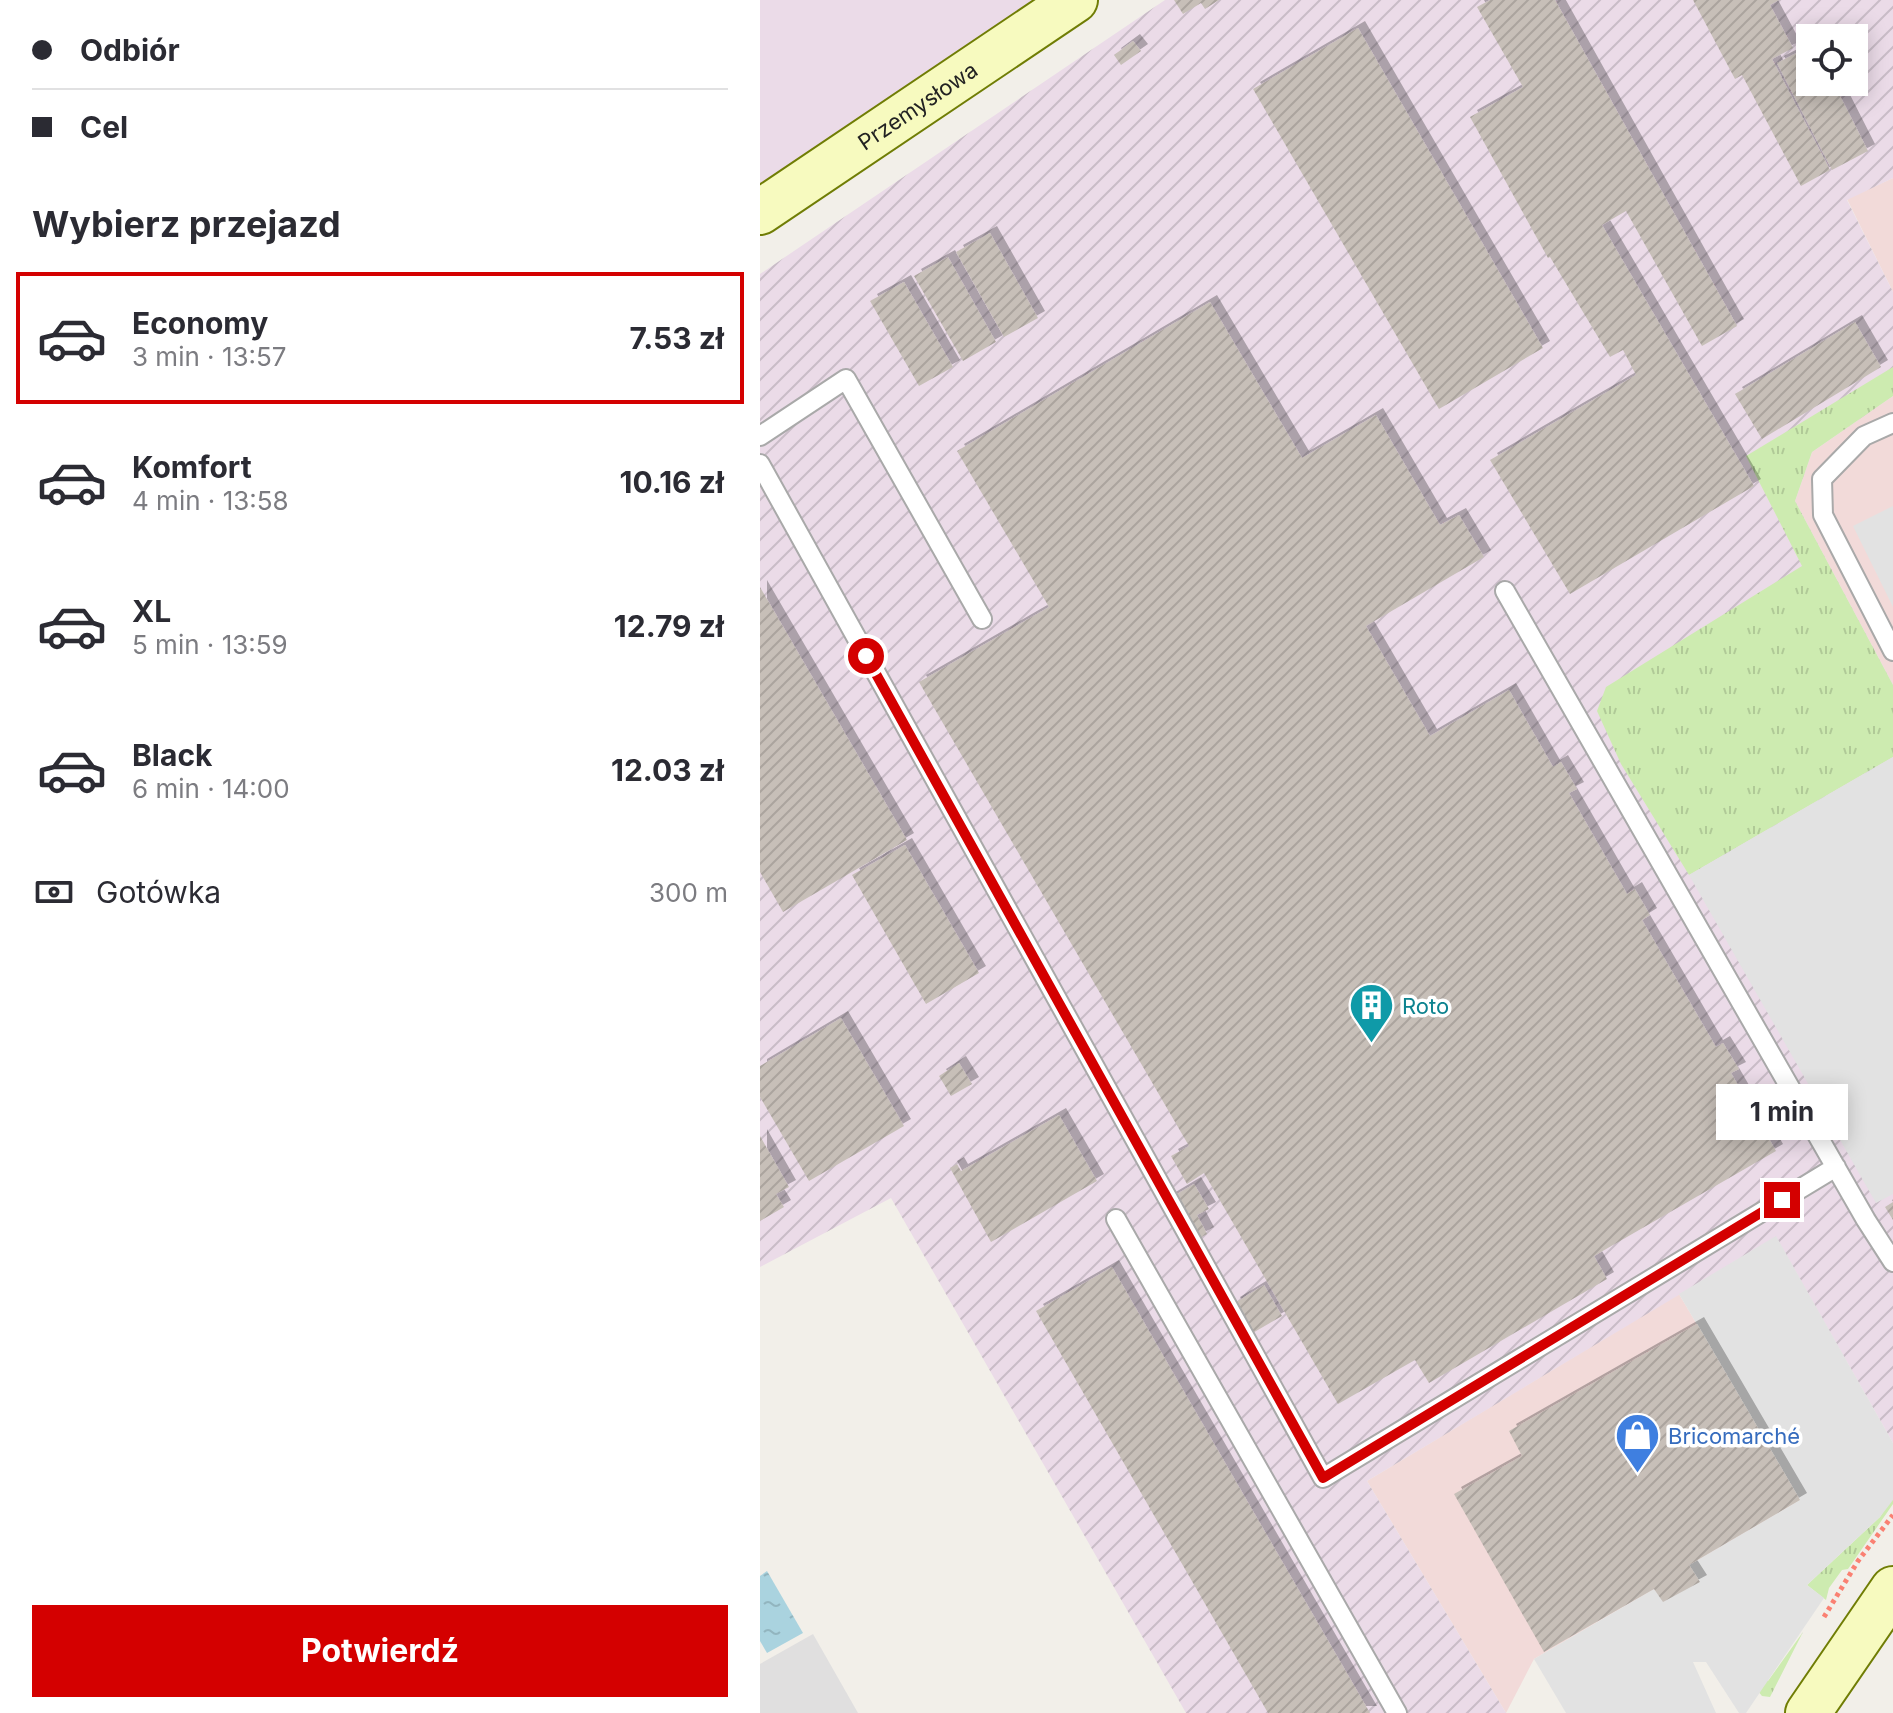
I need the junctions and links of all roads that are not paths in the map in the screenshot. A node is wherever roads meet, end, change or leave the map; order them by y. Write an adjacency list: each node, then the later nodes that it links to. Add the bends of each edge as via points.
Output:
1 (1075, 0): 2 (street, Przemysłowa)
2 (760, 212)
3 (1893, 423): 8 (lane, via 1864,436 1822,479 1823,515)
4 (760, 436): 7 (lane, via 846,379)
5 (760, 464): 9 (lane, via 1323,1478)
6 (1505, 591): 9 (lane)
7 (982, 619)
8 (1893, 651)
9 (1836, 1167): 11 (lane)
10 (1116, 1219): 13 (lane)
11 (1893, 1262)
12 (1893, 1589): 14 (street)
13 (1397, 1713)
14 (1808, 1713)

